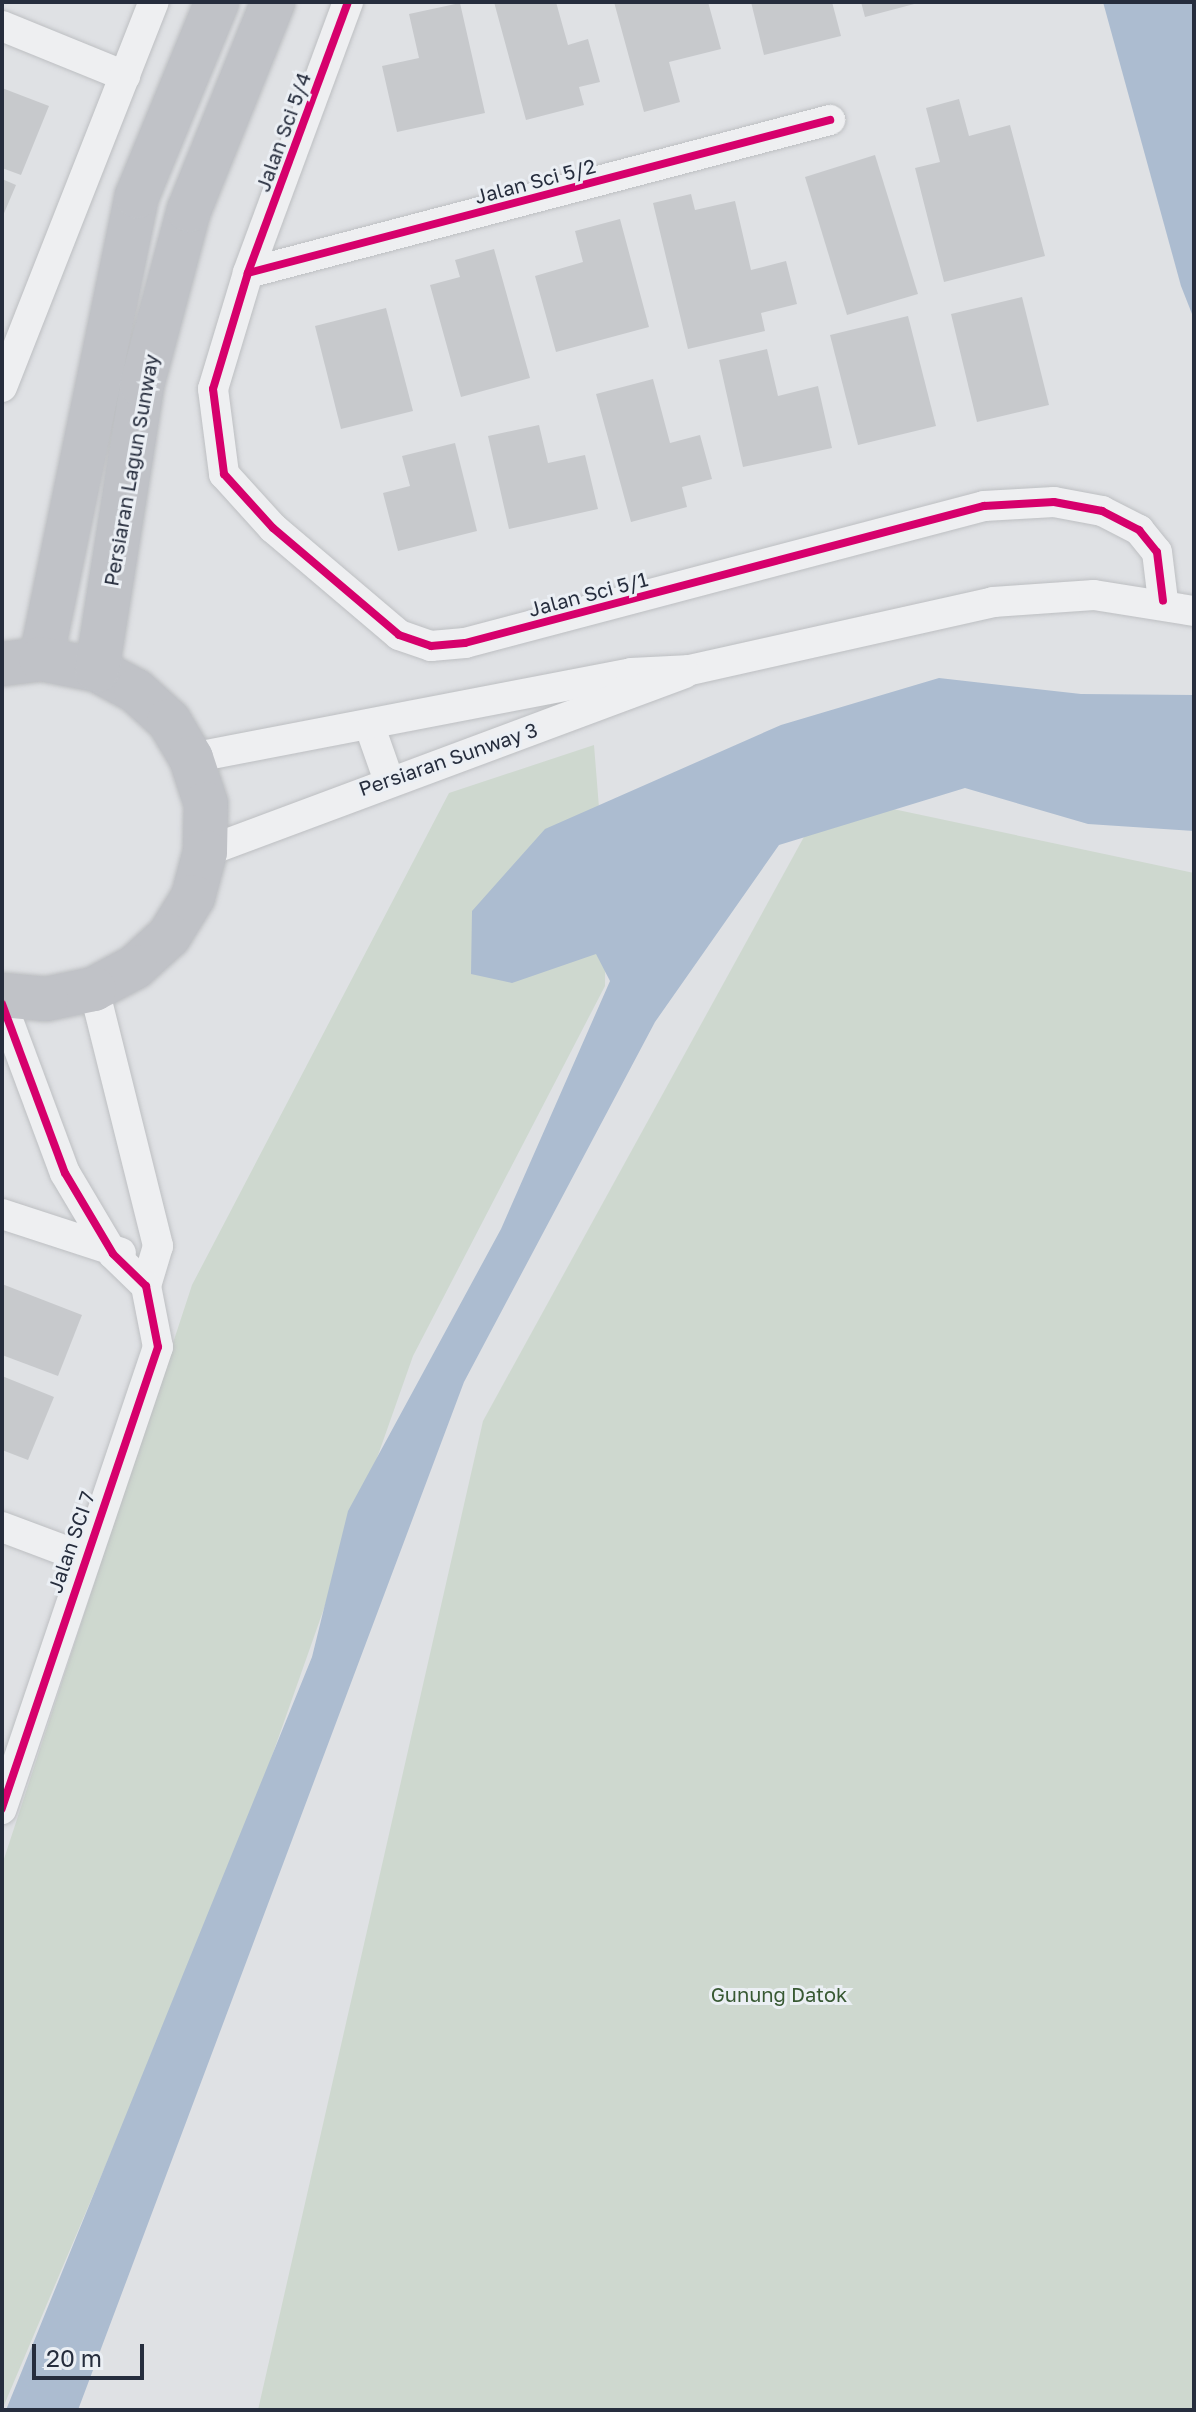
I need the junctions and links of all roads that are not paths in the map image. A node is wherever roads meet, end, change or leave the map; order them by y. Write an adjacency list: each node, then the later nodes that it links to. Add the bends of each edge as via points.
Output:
1 (154, 2): 6 (street)
2 (217, 2): 13 (main road, via 137,196)
3 (273, 2): 14 (main road, Persiaran Lagun Sunway, via 189,210 142,385)
4 (348, 2): 8 (street, Jalan Sci 5/4)
5 (2, 26): 6 (street)
6 (125, 76): 9 (street)
7 (830, 120): 8 (street, Jalan Sci 5/2)
8 (248, 273): 11 (street, Jalan Sci 5/1, via 213,389 224,474 273,528 399,635 431,646 465,643 984,506 1054,502 1102,511 1139,530 1157,552)
9 (12, 334): 10 (street)
10 (2, 387)
11 (1163, 601): 12 (street, Persiaran Sunway 3); 15 (street, Persiaran Sunway 3, via 1094,595 993,602)
12 (1194, 611)
13 (22, 662): 14 (main road)
14 (97, 670): 17 (main road, via 147,701)
15 (690, 670): 16 (street, Persiaran Sunway 3, via 631,673); 18 (street, Persiaran Sunway 3, via 633,698)
16 (370, 727): 17 (street, Persiaran Sunway 3); 18 (street)
17 (191, 758): 19 (main road, via 206,804)
18 (388, 778): 19 (street, Persiaran Sunway 3)
19 (205, 852): 20 (main road, via 193,897 169,936 135,967)
20 (94, 989): 21 (main road, via 46,999); 24 (street)
21 (2, 995)
22 (2, 1004): 25 (street, via 65,1173)
23 (2, 1214): 25 (street)
24 (158, 1246): 25 (street); 26 (street)
25 (113, 1254): 26 (street)
26 (146, 1286): 28 (street, Jalan SCI 7, via 158,1347)
27 (2, 1527): 28 (street)
28 (82, 1557): 29 (street, Jalan SCI 7)
29 (2, 1809)

